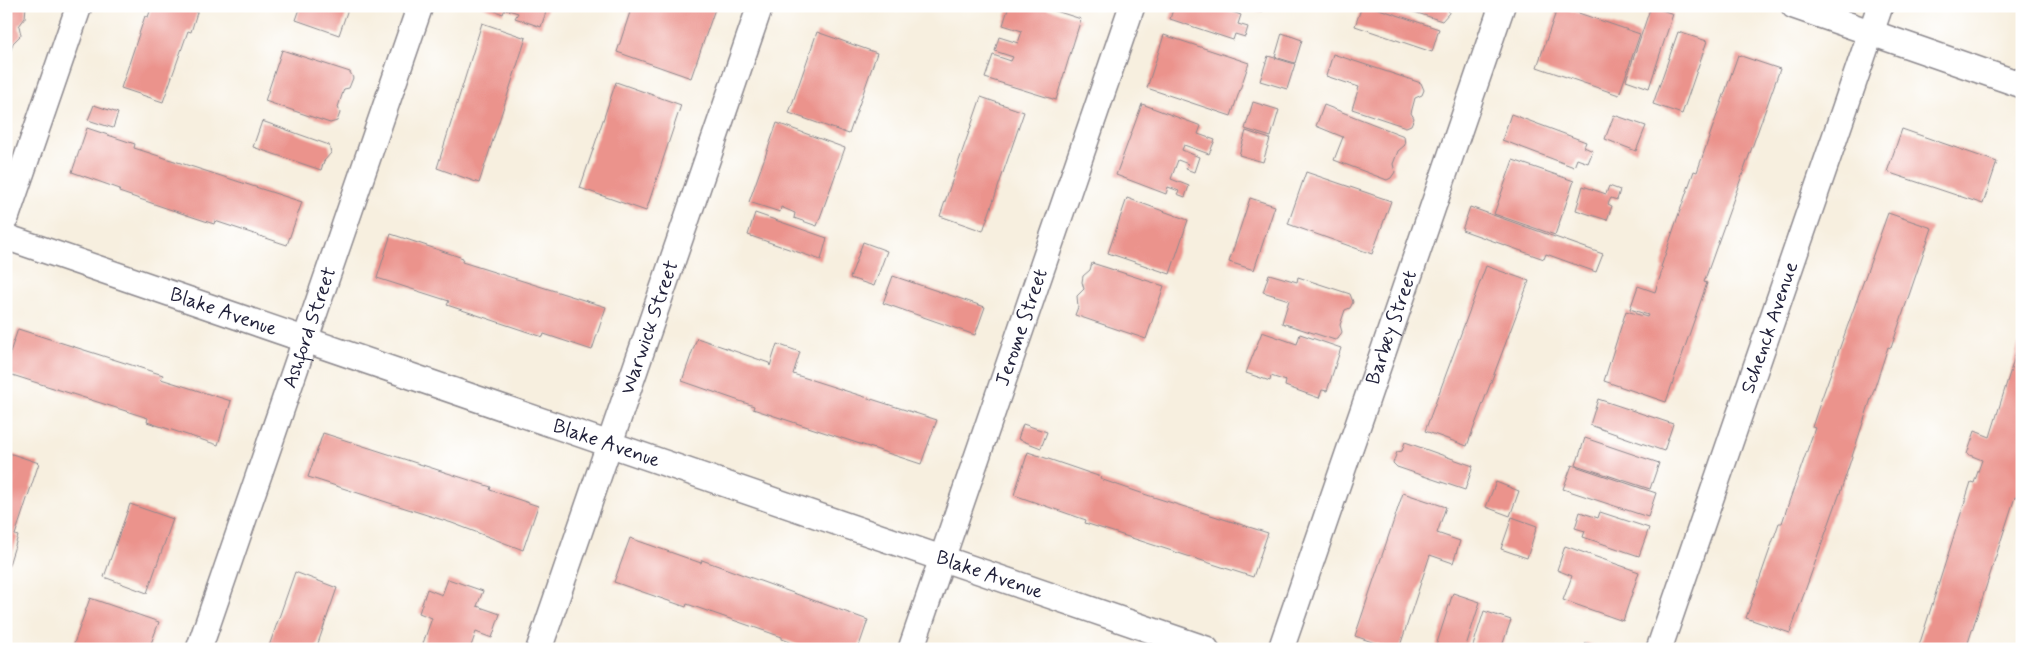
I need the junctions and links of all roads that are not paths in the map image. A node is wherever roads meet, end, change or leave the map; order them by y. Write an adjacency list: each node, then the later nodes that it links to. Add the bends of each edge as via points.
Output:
1 (79, 6): 10 (street)
2 (420, 6): 12 (street, Ashford Street)
3 (760, 6): 13 (street, Warwick Street)
4 (1132, 6): 14 (street, Jerome Street)
5 (1502, 6): 19 (street, Barbey Street)
6 (1794, 6): 8 (street)
7 (1880, 6): 8 (street, Schenck Avenue)
8 (1870, 33): 9 (street); 20 (street, Schenck Avenue)
9 (2022, 85)
10 (6, 218)
11 (6, 237): 12 (street, Blake Avenue)
12 (306, 339): 13 (street, Blake Avenue); 15 (street, Ashford Street)
13 (609, 444): 14 (street, Blake Avenue); 16 (street, Warwick Street)
14 (942, 558): 17 (street, Jerome Street); 18 (street, Blake Avenue)
15 (199, 649)
16 (539, 649)
17 (911, 649)
18 (1206, 649)
19 (1281, 649)
20 (1659, 649)

